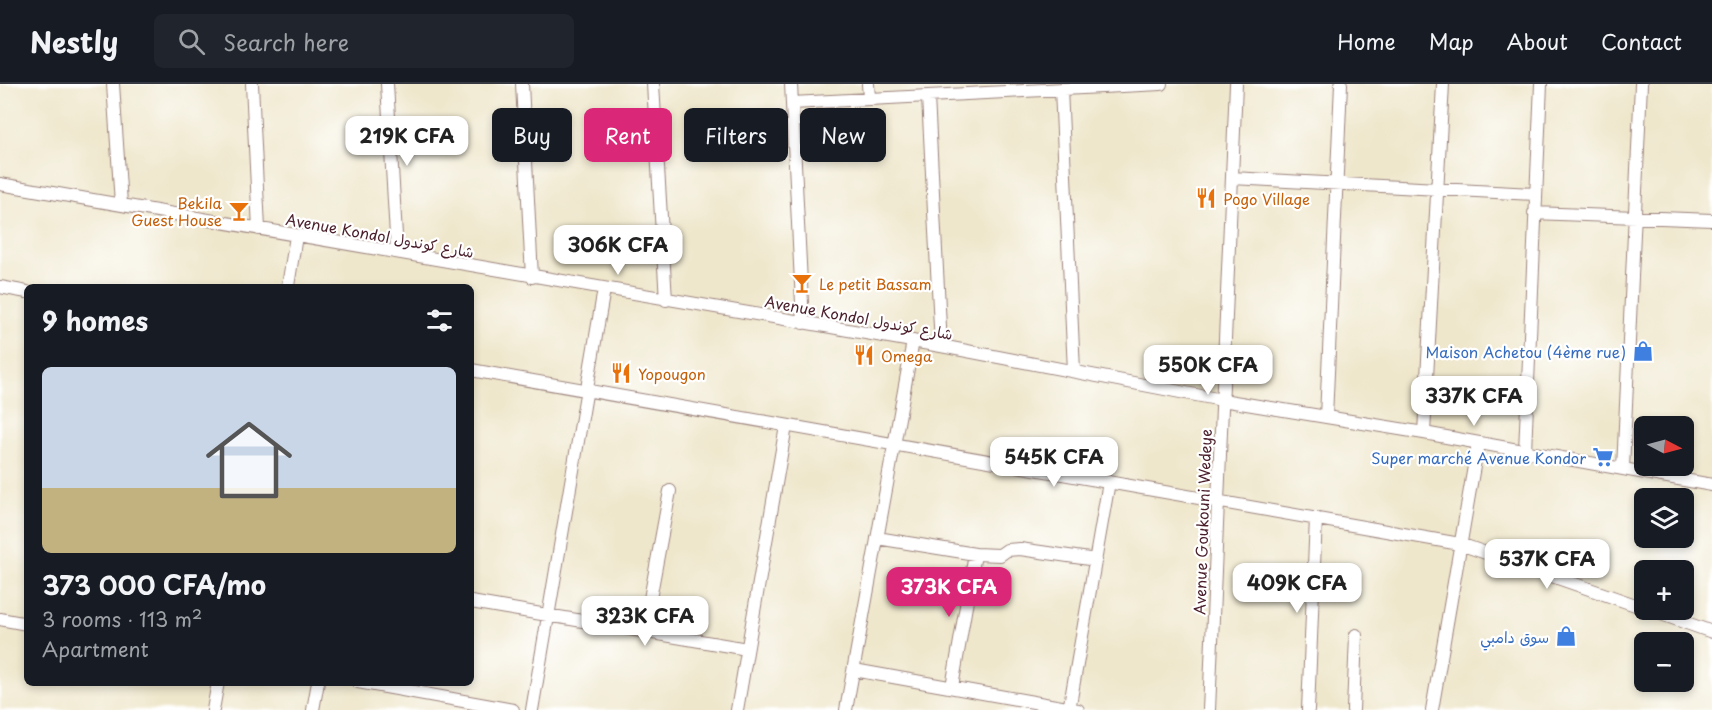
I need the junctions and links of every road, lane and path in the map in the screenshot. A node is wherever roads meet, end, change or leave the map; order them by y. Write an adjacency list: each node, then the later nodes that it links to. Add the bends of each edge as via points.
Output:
1 (113, 84): 25 (street)
2 (252, 84): 29 (street)
3 (387, 84): 31 (street)
4 (522, 84): 32 (street)
5 (653, 84): 37 (street)
6 (791, 84): 19 (street)
7 (868, 84): 18 (street)
8 (1161, 84): 16 (street)
9 (1236, 84): 20 (street, Avenue Goukouni Wedeye)
10 (1244, 84): 20 (street, Avenue Goukouni Wedeye)
11 (1341, 84): 21 (street)
12 (1443, 84): 23 (street)
13 (1541, 84): 24 (street)
14 (1641, 84): 27 (street)
15 (968, 89): 16 (street); 17 (street)
16 (1061, 89): 42 (street)
17 (928, 97): 18 (street); 40 (street)
18 (869, 98): 19 (street)
19 (792, 102): 38 (street)
20 (1235, 178): 21 (street); 44 (street, Avenue Goukouni Wedeye)
21 (1336, 183): 23 (street); 45 (street)
22 (0, 184): 25 (street, Avenue Kondol شارع كوندول)
23 (1438, 189): 24 (street); 47 (street)
24 (1535, 194): 26 (street)
25 (121, 204): 29 (street, Avenue Kondol شارع كوندول)
26 (1534, 213): 27 (street); 50 (street)
27 (1634, 217): 28 (street); 51 (street)
28 (1712, 220)
29 (259, 229): 30 (street, Avenue Kondol شارع كوندول)
30 (296, 236): 31 (street, Avenue Kondol شارع كوندول); 33 (street)
31 (397, 252): 32 (street, Avenue Kondol شارع كوندول)
32 (532, 277): 35 (street, Avenue Kondol شارع كوندول)
33 (288, 284)
34 (0, 287): 36 (street)
35 (604, 289): 37 (street, Avenue Kondol شارع كوندول); 43 (street)
36 (24, 291)
37 (666, 300): 38 (street, Avenue Kondol شارع كوندول)
38 (803, 323): 39 (street, Avenue Kondol شارع كوندول)
39 (913, 342): 40 (street, Avenue Kondol شارع كوندول); 49 (street)
40 (941, 346): 42 (street, Avenue Kondol شارع كوندول)
41 (474, 371): 43 (street)
42 (1074, 371): 44 (street, Avenue Kondol شارع كوندول)
43 (586, 390): 46 (street); 63 (street)
44 (1226, 401): 45 (street, Avenue Kondol شارع كوندول); 55 (street, Avenue Goukouni Wedeye)
45 (1326, 417): 47 (street, Avenue Kondol شارع كوندول)
46 (786, 426): 49 (street); 70 (street)
47 (1424, 433): 48 (street, Avenue Kondol شارع كوندول)
48 (1478, 443): 50 (street, Avenue Kondol شارع كوندول); 58 (street)
49 (895, 444): 52 (street); 57 (street)
50 (1525, 451): 51 (street, Avenue Kondol شارع كوندول)
51 (1623, 469): 53 (street, Avenue Kondol شارع كوندول)
52 (1109, 482): 55 (street); 60 (street)
53 (1712, 485)
54 (670, 491): 67 (street)
55 (1222, 502): 56 (street); 83 (street, Avenue Goukouni Wedeye); 84 (street, Avenue Goukouni Wedeye)
56 (1316, 518): 58 (street); 85 (street)
57 (877, 538): 59 (street); 71 (street)
58 (1460, 543): 62 (street); 87 (street)
59 (975, 554): 60 (street, via 999,555 1020,549); 75 (street)
60 (1096, 560): 76 (street)
61 (474, 603): 63 (street)
62 (1634, 604)
63 (548, 615): 67 (street); 80 (street)
64 (0, 619): 66 (street)
65 (1679, 620): 68 (street)
66 (24, 623)
67 (644, 631): 70 (street)
68 (1712, 632)
69 (1356, 635): 86 (street)
70 (747, 649): 81 (street)
71 (854, 670): 75 (street); 82 (street)
72 (217, 686): 77 (street)
73 (317, 686): 78 (street)
74 (380, 686): 79 (street)
75 (952, 687): 76 (street)
76 (1072, 709)
77 (213, 710)
78 (313, 710)
79 (513, 710)
80 (531, 710)
81 (737, 710)
82 (846, 710)
83 (1209, 710)
84 (1216, 710)
85 (1308, 710)
86 (1353, 710)
87 (1432, 710)

